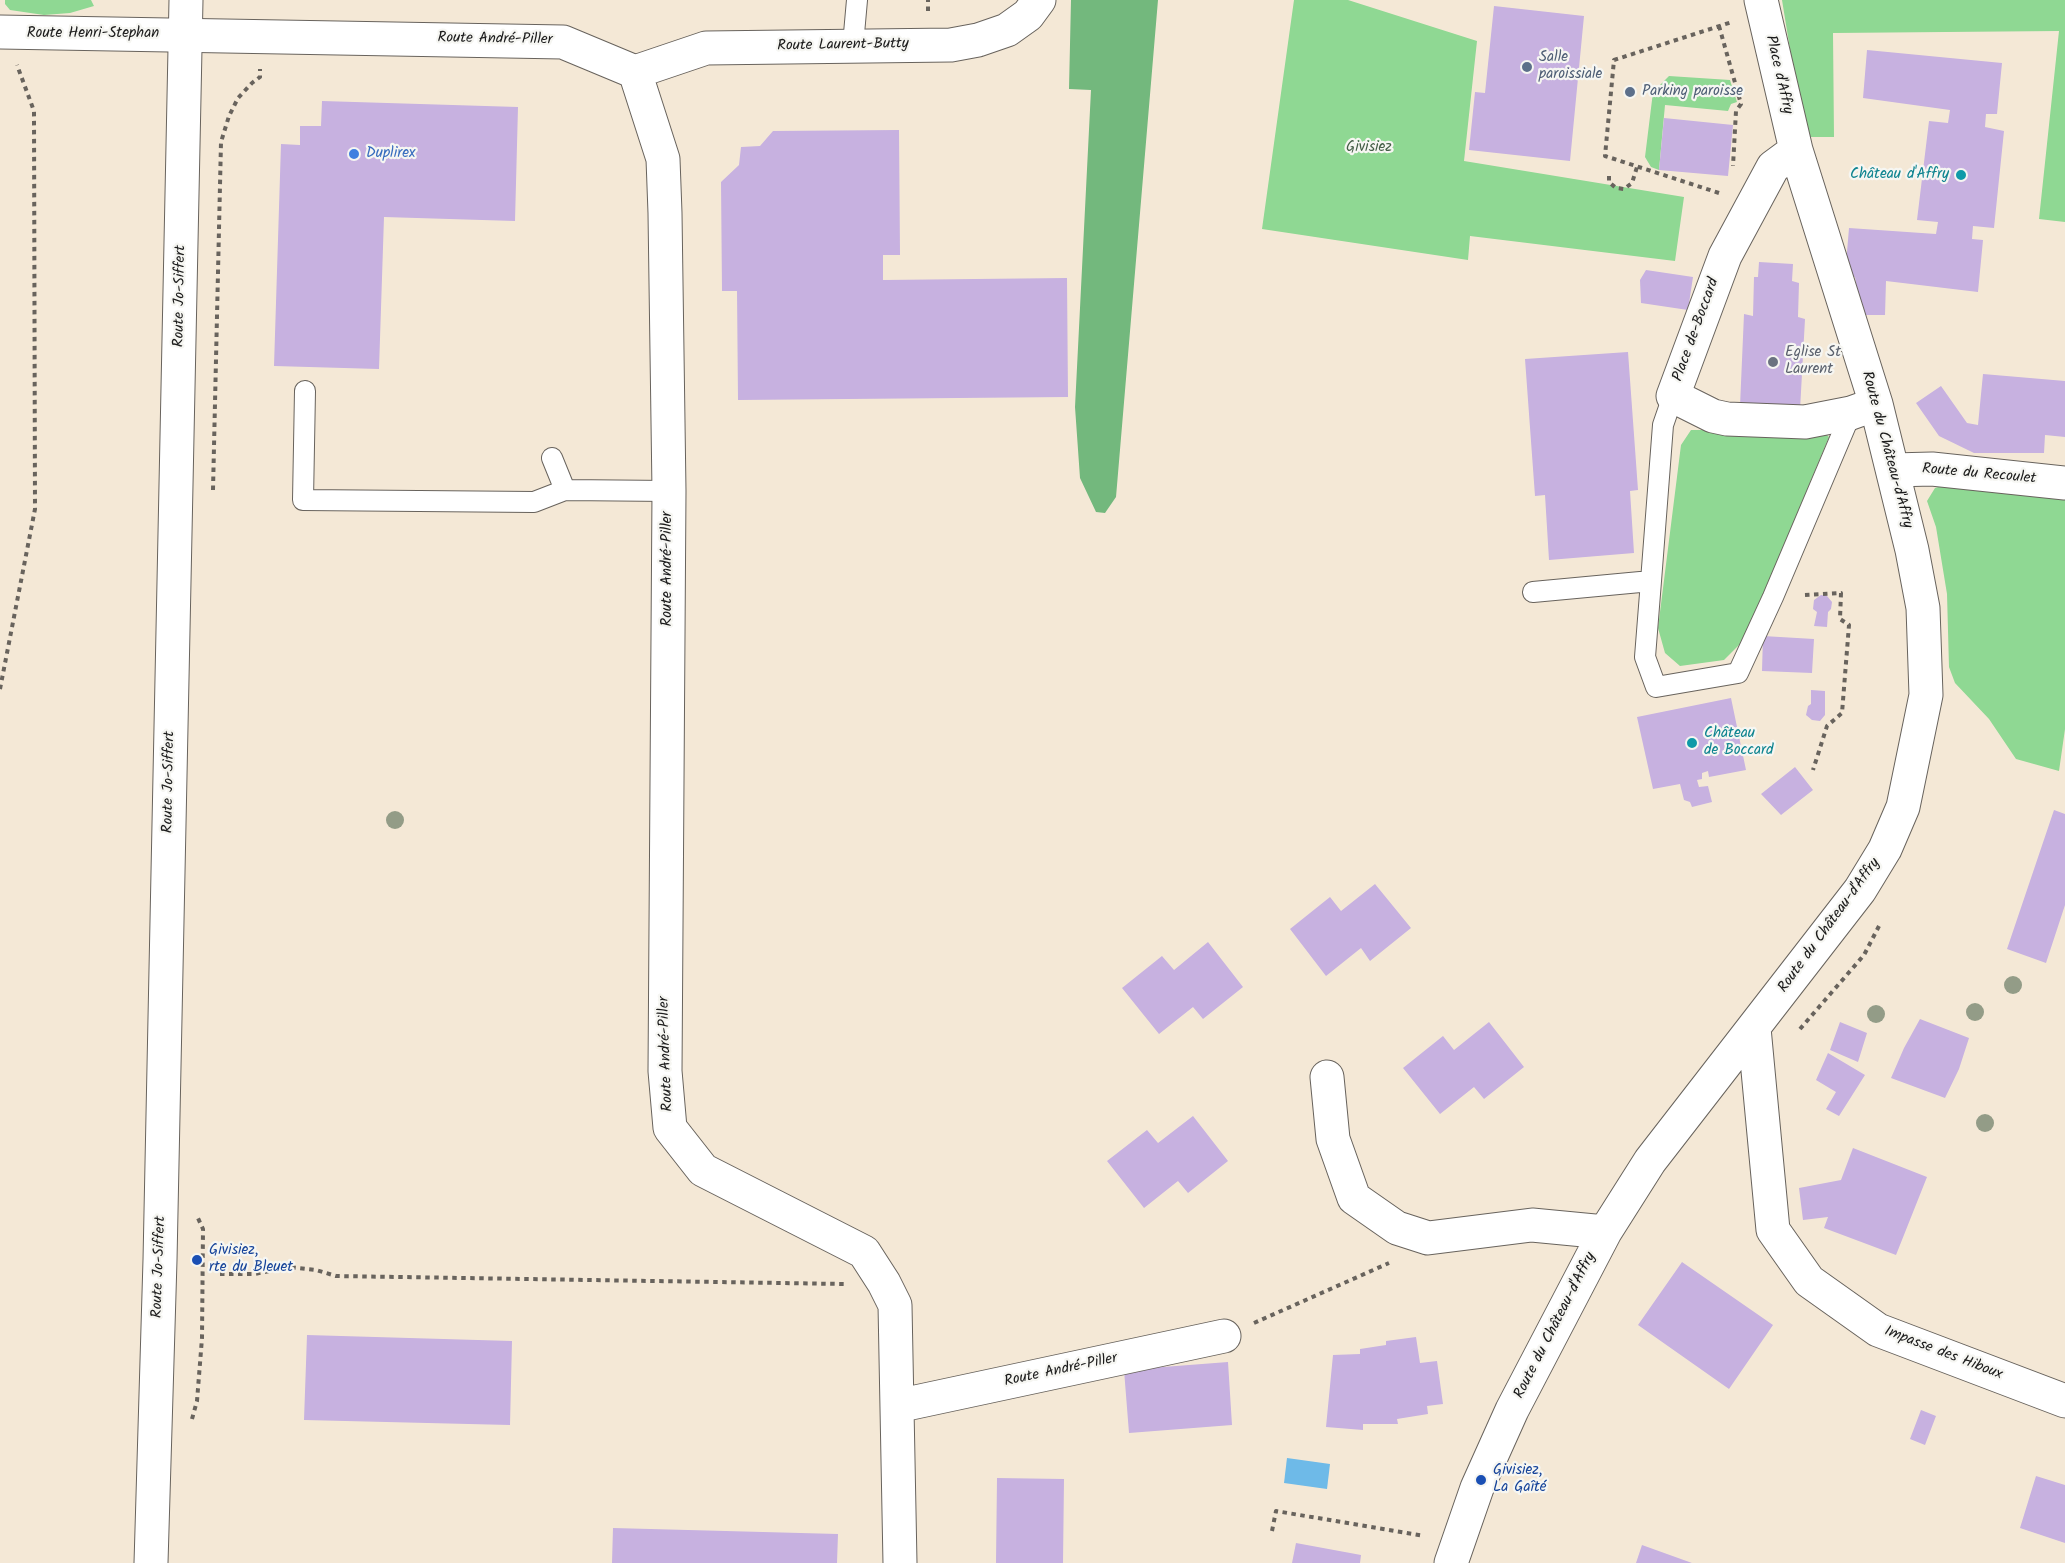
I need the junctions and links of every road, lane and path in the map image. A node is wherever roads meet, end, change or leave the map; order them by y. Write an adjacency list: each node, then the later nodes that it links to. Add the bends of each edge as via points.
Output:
1 (186, 0): 8 (street, Route Jo-Siffert)
2 (857, 0): 9 (lane)
3 (1039, 0): 9 (street, Route Laurent-Butty, via 1028,15 1007,30 978,40 951,45)
4 (1761, 0): 11 (street, Place d'Affry)
5 (1735, 21): 6 (path)
6 (1719, 26): 12 (path, via 1614,60 1605,156); 14 (path, via 1741,104 1736,111)
7 (3, 33): 8 (street, Route Henri-Stephan); 26 (path, via 34,111 35,509)
8 (186, 35): 10 (street, Route André-Piller, via 563,42); 41 (street, Route Jo-Siffert)
9 (854, 45): 10 (street, Route Laurent-Butty, via 706,48)
10 (635, 72): 22 (street, Route André-Piller, via 663,159)
11 (1796, 150): 14 (street, Place de-Boccard, via 1773,167); 17 (street, Route du Château-d'Affry)
12 (1637, 166): 13 (path, via 1632,183 1624,189 1609,182); 14 (path)
13 (1609, 176)
14 (1743, 200): 16 (street, Place de-Boccard)
15 (305, 391): 21 (lane, via 303,500 534,502)
16 (1673, 396): 17 (street, Place de-Boccard, via 1727,419 1805,422); 23 (lane, via 1663,425)
17 (1863, 408): 19 (street, Route du Château-d'Affry); 25 (lane)
18 (552, 458): 21 (lane)
19 (1893, 470): 20 (street, Route du Recoulet, via 1932,469); 28 (street, Route du Château-d'Affry, via 1923,608 1926,695 1903,807 1885,849 1860,890)
20 (2065, 483)
21 (565, 490): 22 (lane)
22 (669, 491): 38 (street, Route André-Piller, via 664,1071 670,1128 703,1170 864,1252 895,1305)
23 (1651, 581): 24 (lane); 25 (lane, via 1645,657 1656,687 1738,673)
24 (1533, 592)
25 (1773, 597): 27 (path, via 1841,593 1840,619 1849,625 1842,713 1827,726)
26 (0, 688)
27 (1813, 770)
28 (1754, 1028): 30 (street, Route du Château-d'Affry, via 1650,1161); 37 (street, Impasse des Hiboux, via 1773,1230 1809,1281 1878,1330)
29 (1327, 1077): 31 (street, via 1333,1139 1354,1198 1397,1228)
30 (1605, 1232): 31 (street, via 1532,1225); 43 (street, Route du Château-d'Affry, via 1512,1410 1477,1488)
31 (1428, 1238): 35 (path, via 1392,1262)
32 (202, 1260): 36 (path)
33 (220, 1274): 34 (path, via 255,1274 289,1268 336,1276)
34 (849, 1284)
35 (1224, 1336): 38 (street, Route André-Piller)
36 (202, 1338)
37 (2065, 1401)
38 (897, 1406): 42 (street, Route André-Piller)
39 (1272, 1531): 40 (path, via 1276,1511)
40 (1429, 1537)
41 (151, 1563)
42 (900, 1563)
43 (1451, 1563)

